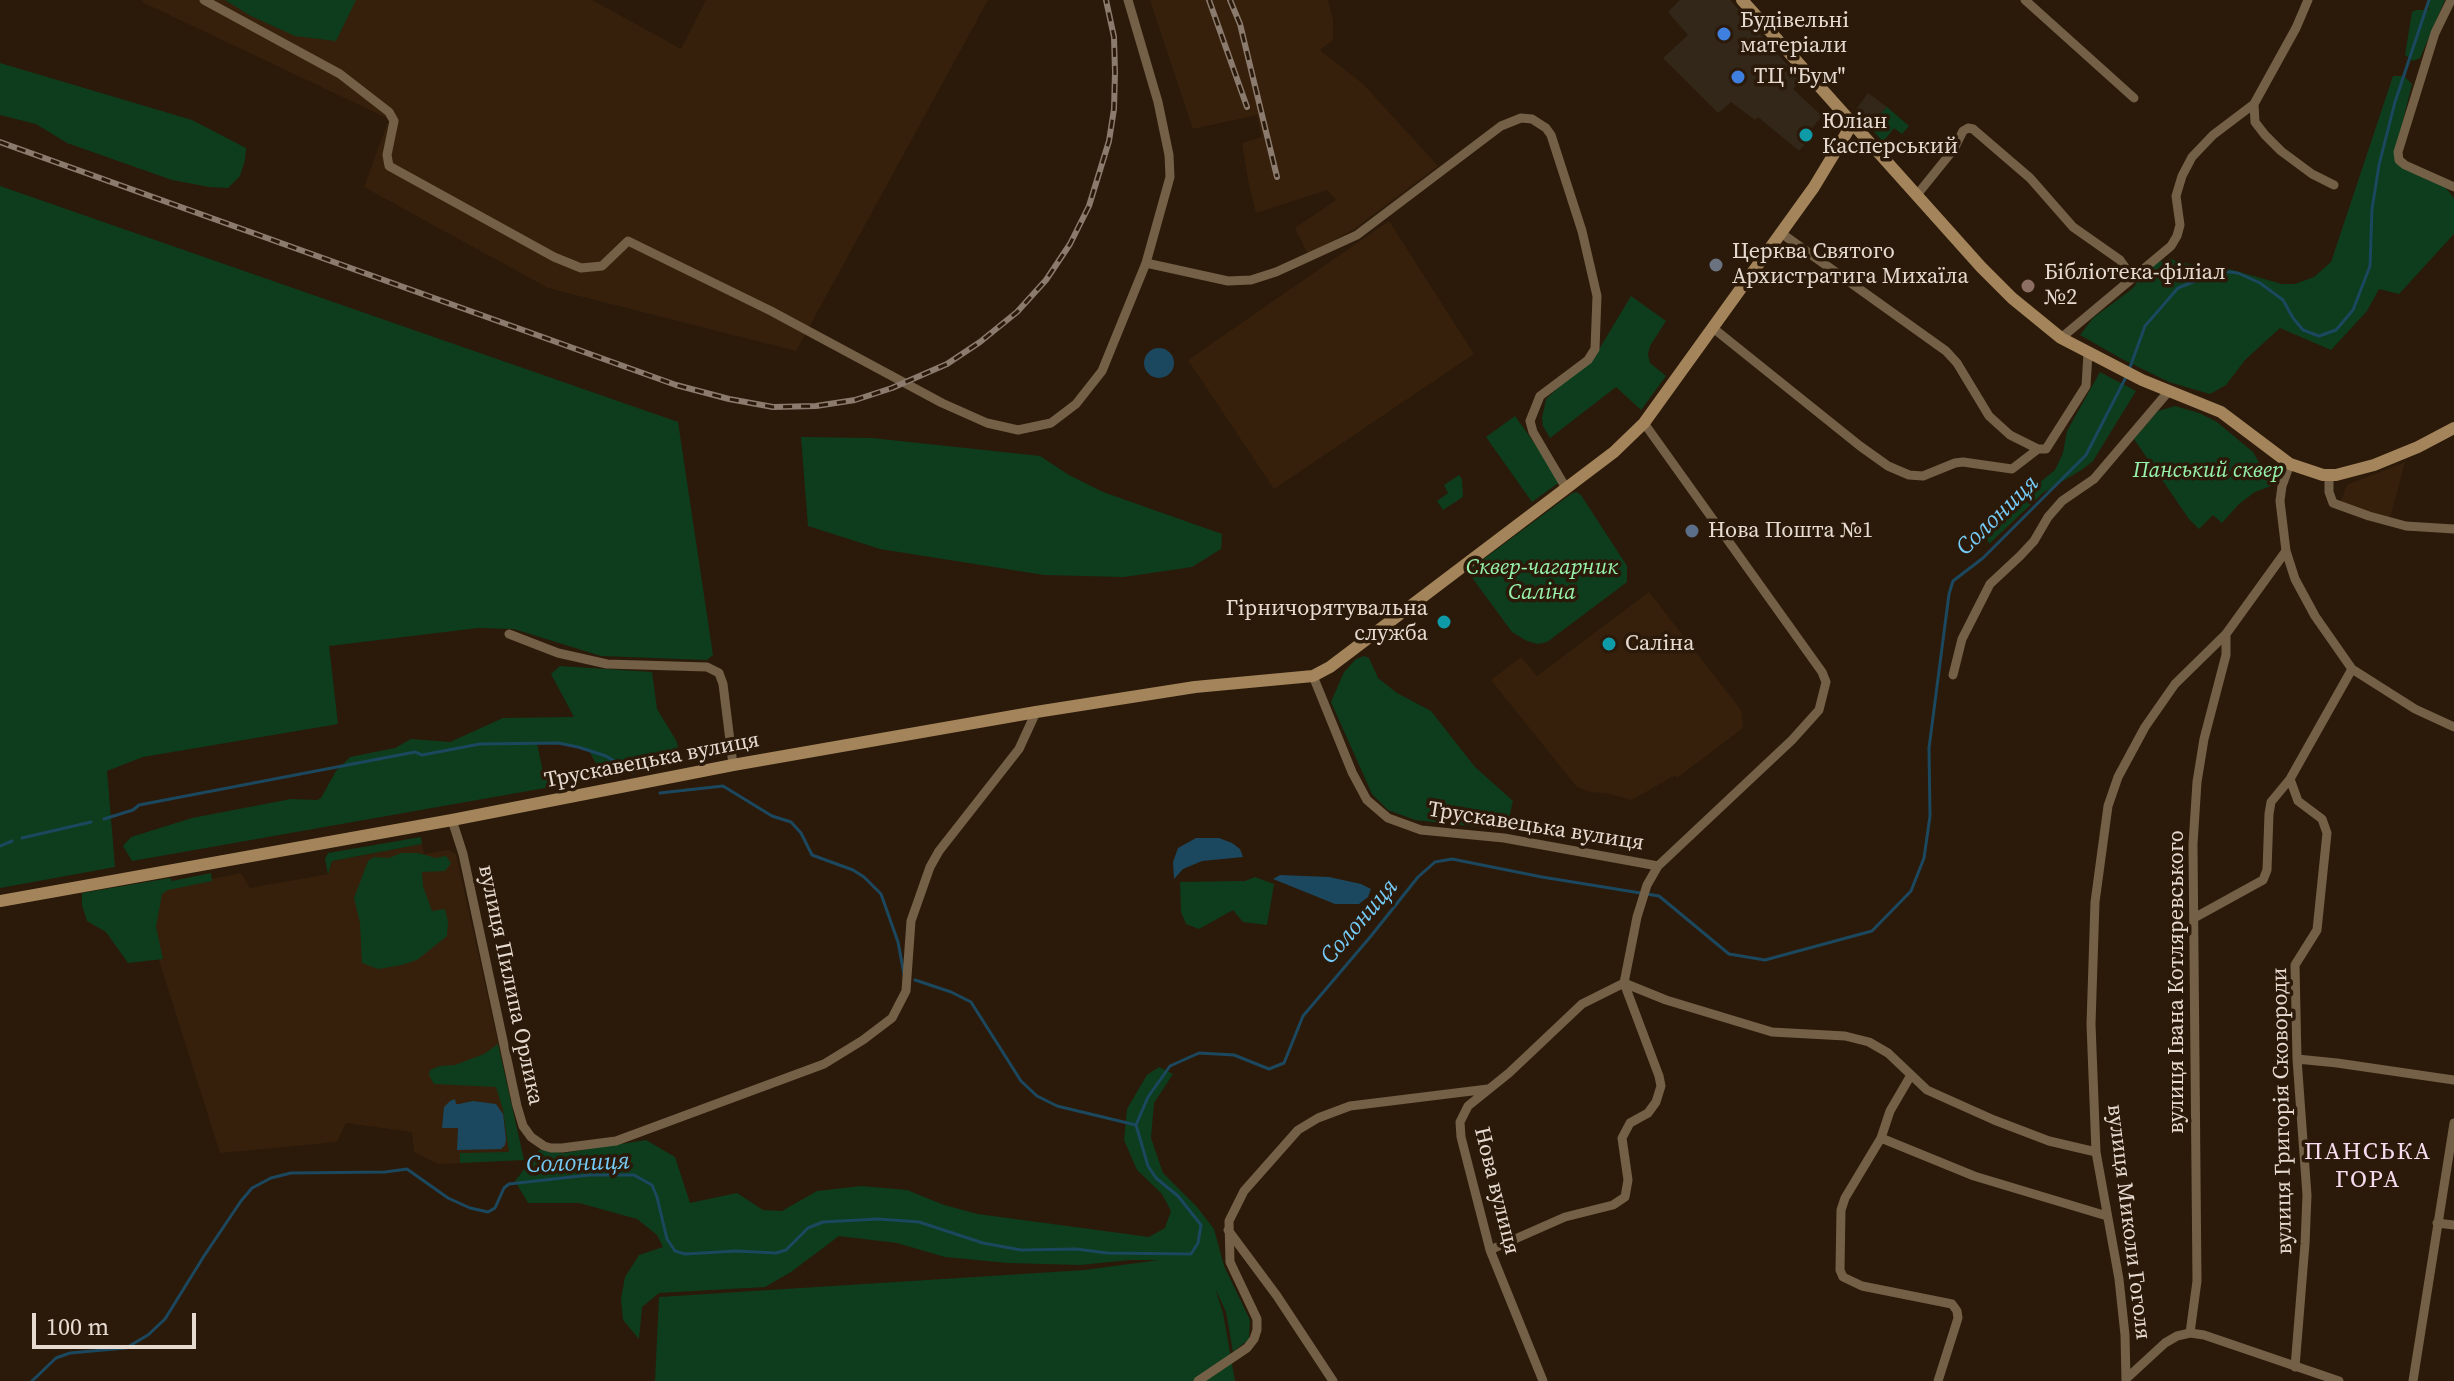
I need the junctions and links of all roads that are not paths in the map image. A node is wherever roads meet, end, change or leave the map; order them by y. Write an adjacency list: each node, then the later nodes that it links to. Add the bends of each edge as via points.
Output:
1 (204, 0): 14 (street, via 372,97 394,121 389,166 446,199 581,268 602,266 628,241 987,423 1018,430 1051,423 1076,404 1102,371)
2 (1128, 0): 14 (street, via 1158,102 1170,166)
3 (1742, 0): 9 (street)
4 (2025, 0): 7 (street)
5 (2308, 0): 8 (street)
6 (2451, 0): 11 (street, via 2435,33 2398,152 2405,165)
7 (2134, 98)
8 (2254, 104): 10 (street, via 2255,122 2265,135 2312,174); 15 (street, via 2192,157 2176,196 2177,236)
9 (1852, 124): 12 (street); 13 (street, Трускавецька вулиця)
10 (2334, 185)
11 (2454, 187)
12 (1916, 196): 15 (street, via 1963,131 1973,129 2030,178 2073,227 2120,260); 17 (street, via 2012,298)
13 (1781, 233): 16 (street, Трускавецька вулиця); 22 (street, via 1946,351 1989,416 2010,435)
14 (1146, 263): 25 (street, via 1228,281 1276,272 1357,235 1501,126 1532,119 1551,135 1597,296 1595,349 1540,396 1530,421)
15 (2132, 277): 17 (street)
16 (1713, 328): 20 (street, Трускавецька вулиця); 22 (street, via 1860,446 1909,475 1923,476 1963,462 2012,469)
17 (2061, 338): 18 (street)
18 (2088, 353): 19 (street); 22 (street, via 2086,386 2046,449)
19 (2168, 392): 23 (street, via 2221,412); 31 (street, via 2094,479 2062,501 2034,541 1990,584 1962,639)
20 (1644, 423): 25 (street, Трускавецька вулиця); 38 (street, Трускавецька вулиця, via 1826,682 1819,710 1792,740)
21 (2454, 428): 24 (street, via 2374,465)
22 (2038, 449)
23 (2290, 464): 24 (street); 27 (street, via 2280,501)
24 (2329, 475): 26 (street, via 2333,503 2406,526)
25 (1566, 488): 32 (street, Трускавецька вулиця)
26 (2454, 529)
27 (2286, 551): 29 (street, вулиця Миколи Гоголя); 30 (street, via 2315,616)
28 (509, 634): 35 (street, via 607,664 707,667 719,673)
29 (2226, 634): 40 (street, вулиця Івана Котляревського, via 2226,655 2197,782); 48 (street, вулиця Миколи Гоголя, via 2175,684 2145,727 2108,806 2095,902 2091,1024)
30 (2352, 669): 34 (street); 36 (street)
31 (1953, 675)
32 (1313, 676): 33 (street, Трускавецька вулиця, via 1195,687); 38 (street, Трускавецька вулиця, via 1352,772 1367,800 1388,818 1421,830 1504,838)
33 (1036, 712): 35 (street, Трускавецька вулиця); 37 (street, вулиця Пилипа Орлика, via 1019,749 930,867 911,921 906,991 892,1018 824,1064 616,1141 551,1148 523,1126)
34 (2454, 727)
35 (733, 765): 37 (street, Трускавецька вулиця)
36 (2290, 779): 40 (street, via 2271,802 2263,880); 42 (street, вулиця Григорія Сковороди, via 2298,801 2322,819 2327,833 2317,930 2295,965)
37 (452, 820): 39 (street, Трускавецька вулиця)
38 (1658, 866): 41 (street, via 1637,917)
39 (0, 901)
40 (2194, 918): 54 (street, вулиця Івана Котляревського, via 2197,1281)
41 (1624, 983): 43 (street, via 1772,1032 1869,1042); 45 (street, Нова вулиця, via 1582,1004); 53 (street, via 1661,1086 1648,1113 1630,1123 1622,1138 1625,1197)
42 (2297, 1059): 44 (street); 55 (street, вулиця Григорія Сковороди, via 2307,1195)
43 (1911, 1075): 47 (street); 48 (street, via 1927,1090 1994,1120)
44 (2454, 1080)
45 (1488, 1089): 52 (street, via 1350,1106 1318,1118 1298,1130 1244,1191); 53 (street, Нова вулиця, via 1468,1106 1460,1122)
46 (2454, 1123): 50 (street)
47 (1881, 1138): 49 (street, via 1974,1176); 60 (street, via 1841,1210 1840,1270 1862,1286 1952,1304 1958,1318)
48 (2096, 1152): 49 (street, вулиця Миколи Гоголя)
49 (2107, 1216): 56 (street, вулиця Миколи Гоголя, via 2119,1279)
50 (2437, 1223): 51 (street); 62 (street)
51 (2454, 1225)
52 (1228, 1230): 57 (street, via 1230,1262 1253,1305 1257,1330 1247,1348); 58 (street)
53 (1490, 1250): 59 (street, Нова вулиця)
54 (2190, 1333): 55 (street); 56 (street, via 2165,1343)
55 (2295, 1367): 61 (street)
56 (2126, 1380)
57 (1198, 1381)
58 (1333, 1381)
59 (1543, 1381)
60 (1938, 1381)
61 (2339, 1381)
62 (2413, 1381)

